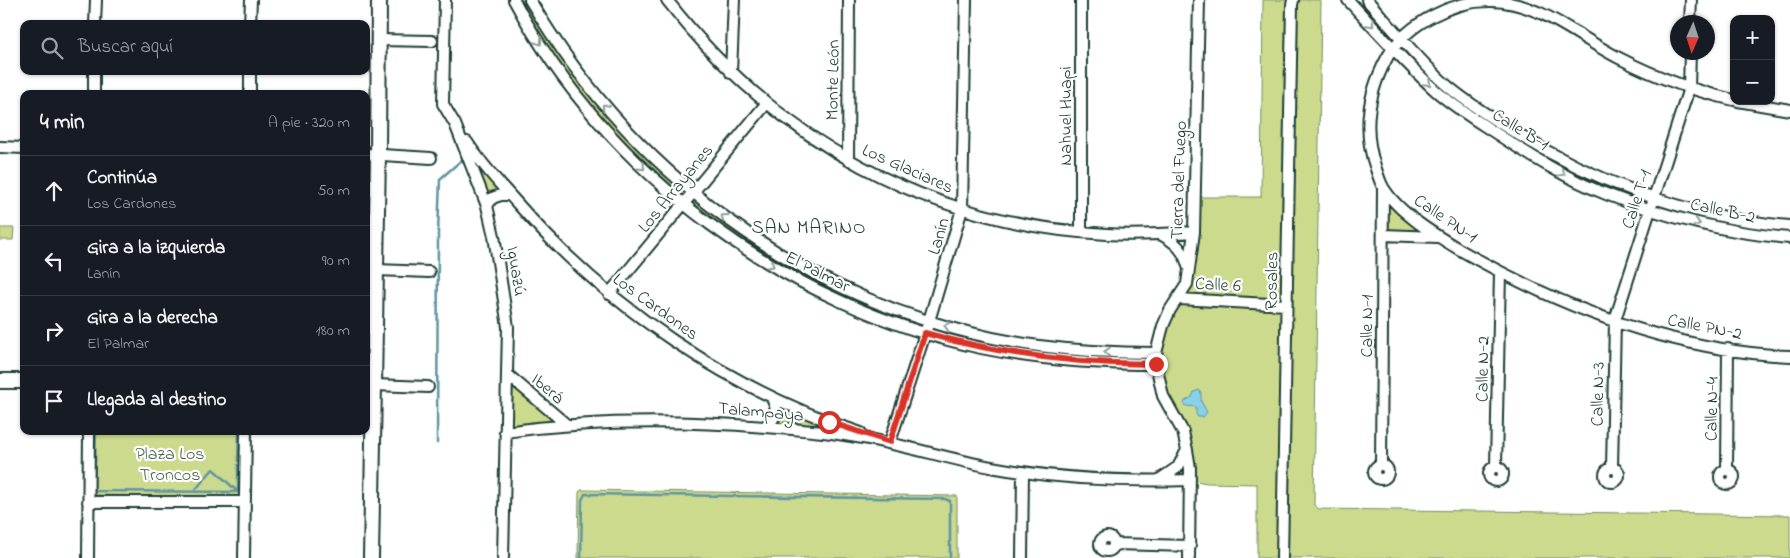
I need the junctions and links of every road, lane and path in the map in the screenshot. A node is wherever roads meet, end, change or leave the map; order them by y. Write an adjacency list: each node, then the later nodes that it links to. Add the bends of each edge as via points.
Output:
1 (96, 0): 18 (street)
2 (251, 0): 19 (street)
3 (379, 0): 21 (main road)
4 (445, 0): 35 (street, Iguazú, via 443,104)
5 (514, 0): 47 (street, El Palmar, one-way to 47, via 541,45 592,114 621,146)
6 (530, 0): 44 (street, El Palmar, one-way to 6, via 637,142 603,104 557,44)
7 (667, 0): 25 (street, Los Glaciares)
8 (734, 0): 25 (street)
9 (850, 0): 42 (street, Monte León)
10 (966, 0): 49 (street, Lanín)
11 (1081, 0): 52 (street, Nahuel Huapi)
12 (1199, 0): 53 (street, Tierra del Fuego)
13 (1348, 0): 23 (street, Calle B-1, one-way to 23)
14 (1366, 0): 20 (street, Calle B-1)
15 (1691, 0): 17 (street)
16 (1292, 2): 64 (street, Rosales)
17 (1690, 15)
18 (95, 20)
19 (250, 20)
20 (1401, 38): 23 (street, Calle PN-1); 28 (street, Calle PN-1, via 1421,23 1453,8 1490,1 1513,4 1536,10 1618,58); 36 (street, Calle B-1, via 1445,83)
21 (379, 40): 22 (street); 40 (main road)
22 (432, 41)
23 (1393, 48): 37 (street, Calle B-1, one-way to 37, via 1436,91); 43 (street, Calle PN-1, via 1372,93 1367,120 1369,145)
24 (1690, 60): 28 (street, Calle T-1)
25 (732, 73): 32 (street, Los Glaciares)
26 (94, 75): 29 (street)
27 (250, 75): 30 (street)
28 (1689, 88): 31 (street, Calle PN-1); 46 (street, Calle T-1)
29 (94, 90)
30 (250, 90)
31 (1730, 99)
32 (766, 104): 42 (street, Los Glaciares); 44 (street, Los Arrayanes)
33 (1761, 105): 34 (street)
34 (1790, 110)
35 (455, 124): 45 (street, Los Cardones, via 476,156); 48 (street, Iguazú)
36 (1519, 135): 37 (street); 46 (street, Calle B-1, via 1610,183)
37 (1512, 144): 50 (street, Calle B-1, one-way to 50, via 1605,194)
38 (0, 147): 39 (street)
39 (20, 148)
40 (372, 154): 41 (street); 58 (main road)
41 (431, 158)
42 (848, 160): 49 (street, Los Glaciares, via 915,192)
43 (1383, 187): 55 (street, Calle N-1); 56 (street, Calle PN-1, via 1398,205)
44 (692, 193): 47 (street, Los Arrayanes); 66 (street, El Palmar, one-way to 44, via 822,277 755,239)
45 (510, 195): 48 (street, via 492,198); 62 (street, Los Cardones, via 560,249)
46 (1654, 198): 50 (street, Calle T-1); 51 (street, Calle B-2, via 1712,215)
47 (684, 204): 62 (street, Los Arrayanes); 67 (street, El Palmar, one-way to 67, via 781,271 851,306)
48 (487, 206): 74 (street, Iguazú, via 505,296)
49 (962, 209): 52 (street, Los Glaciares, via 1033,226); 66 (street, Lanín)
50 (1650, 209): 57 (street, Calle B-2, one-way to 57, via 1710,226); 65 (street, Calle T-1)
51 (1790, 226)
52 (1081, 232): 54 (street, Los Glaciares)
53 (1194, 232): 54 (street, Los Glaciares); 59 (street, Tierra del Fuego)
54 (1161, 234): 59 (street, via 1174,242 1186,256)
55 (1383, 235): 56 (street); 87 (street, Calle N-1)
56 (1440, 238): 61 (street, Calle PN-1)
57 (1790, 238)
58 (377, 270): 60 (street); 77 (main road)
59 (1189, 270): 63 (street, Tierra del Fuego)
60 (429, 272)
61 (1500, 272): 65 (street, Calle PN-1, via 1579,308); 88 (street, Calle N-2)
62 (609, 294): 79 (street, Los Cardones, via 686,349)
63 (1178, 299): 64 (street, Calle 6); 70 (street, Tierra del Fuego, via 1163,326)
64 (1286, 304): 104 (street, Rosales)
65 (1614, 320): 69 (street, Calle PN-2); 89 (street, Calle N-3)
66 (929, 321): 67 (street, Lanín); 68 (street, El Palmar, one-way to 66)
67 (925, 333): 72 (street, El Palmar, via 981,348); 85 (street, Lanín)
68 (1038, 346): 70 (street, El Palmar, one-way to 68); 72 (street)
69 (1728, 349): 71 (street, Calle PN-2); 90 (street, Calle N-4)
70 (1156, 353): 73 (street, Tierra del Fuego)
71 (1790, 356)
72 (1038, 358): 73 (street, El Palmar)
73 (1156, 364): 86 (street, Tierra del Fuego, via 1163,396 1183,432)
74 (508, 375): 80 (street, Iberá); 82 (street, Iguazú)
75 (0, 381): 76 (main road)
76 (20, 381)
77 (370, 385): 78 (street); 100 (main road)
78 (428, 387)
79 (771, 397): 81 (street, via 776,405 776,414); 85 (street, Los Cardones, via 829,422)
80 (567, 425): 81 (street, Talampaya, via 684,422); 82 (street, Talampaya)
81 (764, 427): 85 (street, Talampaya)
82 (505, 432): 101 (street, Iguazú)
83 (89, 435): 94 (street)
84 (246, 435): 95 (street)
85 (890, 442): 91 (street, Talampaya, via 956,460)
86 (1187, 450): 92 (street, Tierra del Fuego); 93 (street, via 1178,467)
87 (1381, 465)
88 (1496, 466)
89 (1612, 468)
90 (1727, 469)
91 (1023, 472): 93 (street, Talampaya); 102 (street)
92 (1190, 480): 93 (street, Talampaya); 97 (street, Tierra del Fuego)
93 (1157, 481)
94 (88, 502): 95 (street); 98 (street)
95 (245, 502): 99 (street)
96 (1115, 544): 97 (street)
97 (1190, 546): 103 (street, Tierra del Fuego)
98 (88, 558)
99 (244, 558)
100 (371, 558)
101 (503, 558)
102 (1022, 558)
103 (1189, 558)
104 (1282, 558)

